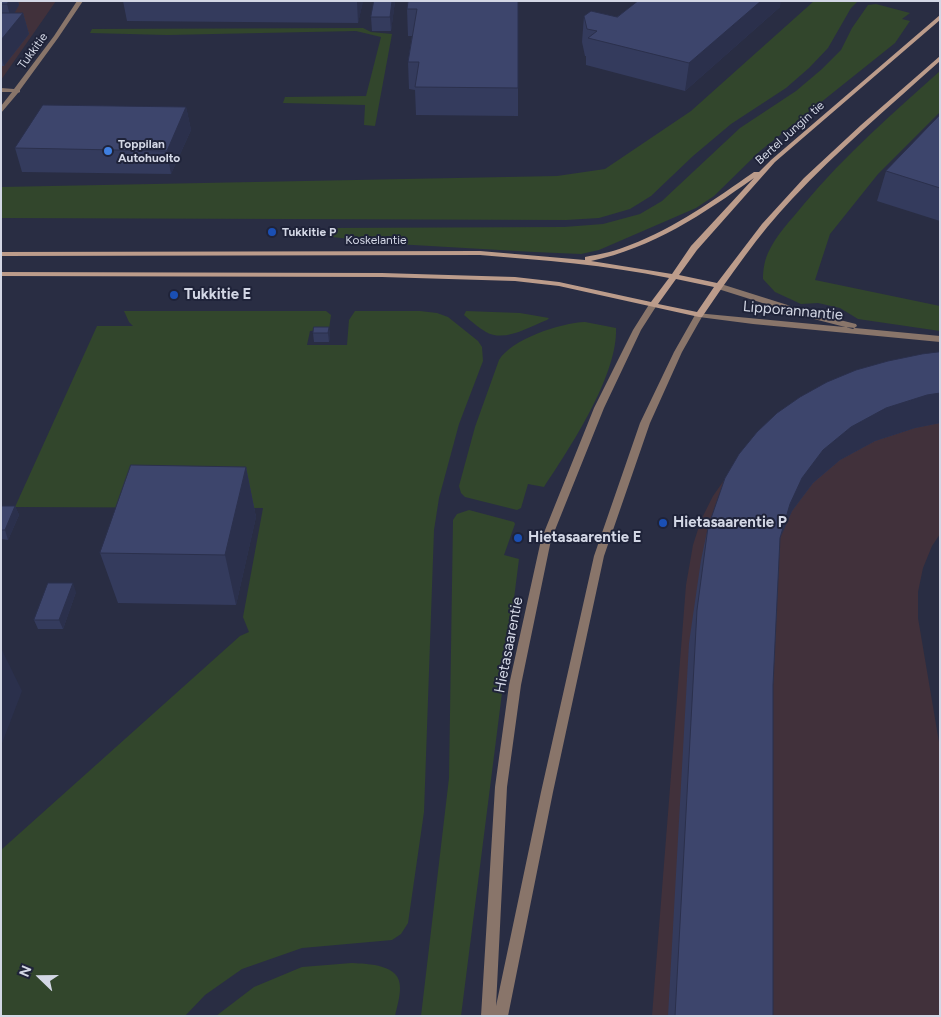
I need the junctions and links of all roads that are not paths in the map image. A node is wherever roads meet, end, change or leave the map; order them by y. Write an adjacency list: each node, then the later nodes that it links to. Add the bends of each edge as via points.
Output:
1 (80, 1): 5 (street, Tukkitie)
2 (940, 18): 7 (main road, Bertel Jungin tie)
3 (940, 58): 12 (main road, via 788,199)
4 (1, 90): 5 (street)
5 (18, 90): 6 (street, Tukkitie)
6 (1, 112)
7 (773, 161): 9 (main road, via 711,206 671,229 601,257); 11 (main road, Bertel Jungin tie)
8 (1, 254): 9 (main road, Koskelantie, via 480,253)
9 (572, 261): 11 (main road, Koskelantie)
10 (1, 274): 13 (main road, via 515,279 559,284)
11 (673, 275): 12 (main road, Koskelantie); 13 (main road, Bertel Jungin tie)
12 (718, 286): 14 (main road); 15 (street, Lipporannantie, via 813,316)
13 (653, 304): 14 (main road); 17 (street, Hietasaarentie, via 599,408 546,540 515,685 501,787)
14 (698, 315): 15 (street, Lipporannantie); 18 (street, via 645,423 600,556 547,792)
15 (886, 334): 16 (street, Lipporannantie)
16 (940, 339)
17 (488, 1016)
18 (502, 1016)

